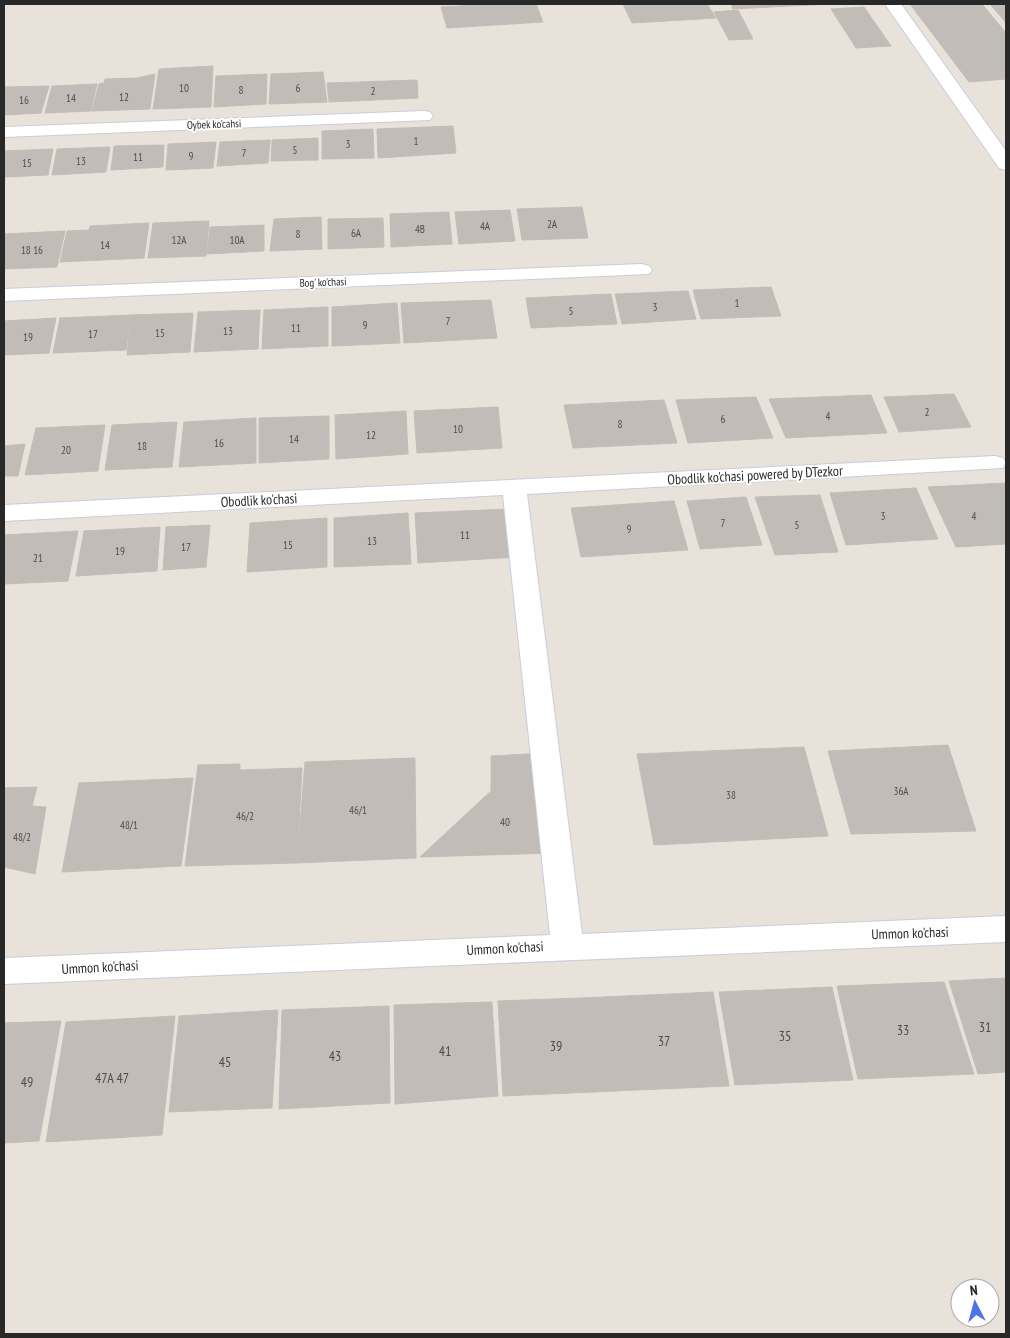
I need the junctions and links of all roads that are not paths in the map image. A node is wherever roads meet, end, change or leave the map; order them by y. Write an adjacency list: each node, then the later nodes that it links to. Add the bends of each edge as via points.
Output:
1 (893, 4): 4 (street)
2 (424, 116): 3 (street, Oybek ko'cahsi)
3 (4, 132)
4 (1006, 164)
5 (642, 270): 6 (street, Bog' ko'chasi)
6 (4, 295)
7 (995, 463): 8 (street, Obodlik ko'chasi powered by DTezkor)
8 (514, 487): 9 (street, Obodlik ko'chasi); 11 (street)
9 (4, 513)
10 (1006, 929): 11 (street, Ummon ko'chasi)
11 (566, 946): 12 (street, Ummon ko'chasi)
12 (4, 971)

